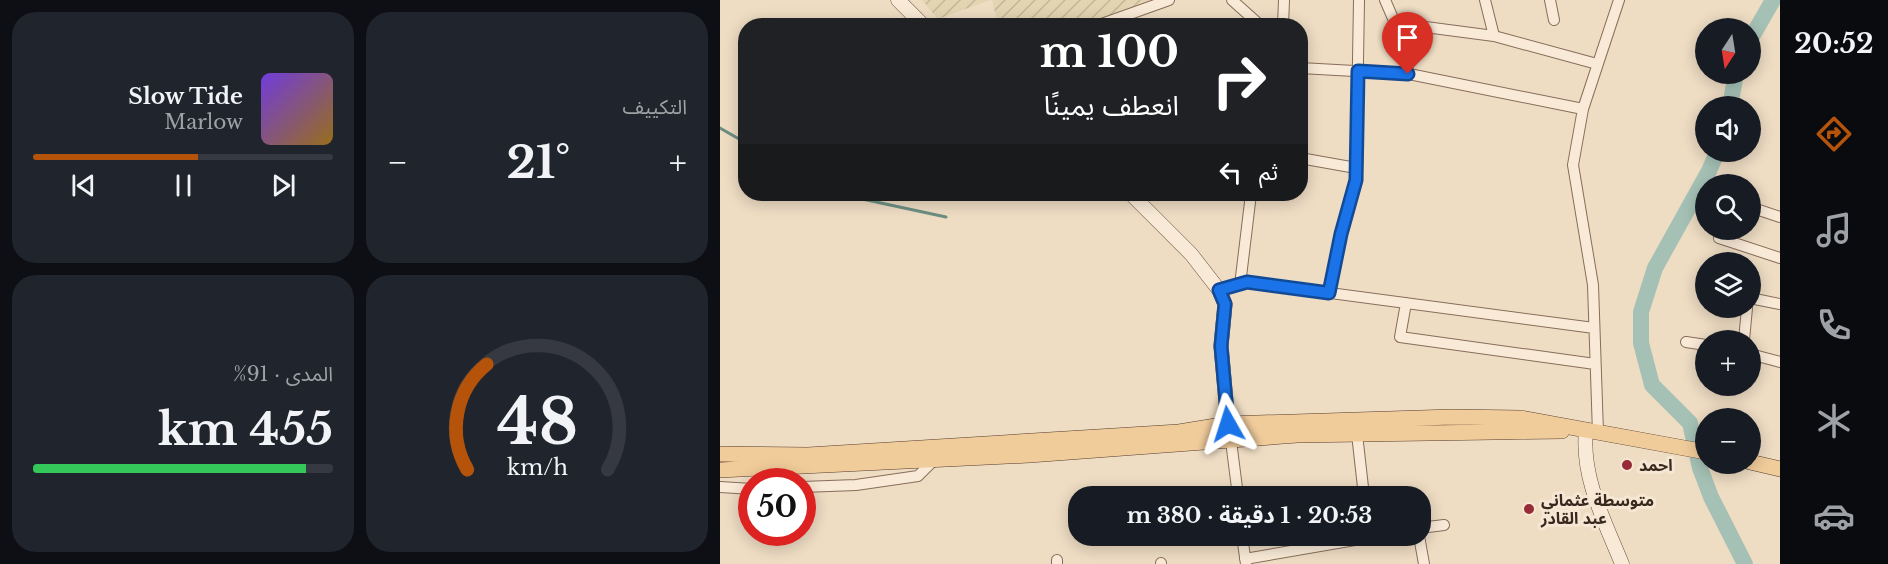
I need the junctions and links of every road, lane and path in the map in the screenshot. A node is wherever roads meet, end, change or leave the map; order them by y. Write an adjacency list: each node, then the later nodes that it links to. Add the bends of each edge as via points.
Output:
1 (898, 0): 10 (main road)
2 (1169, 0): 11 (street)
3 (1232, 0): 12 (street)
4 (1284, 0): 13 (street)
5 (1359, 0): 19 (street)
6 (1385, 0): 15 (street)
7 (1485, 0): 16 (street)
8 (1550, 0): 14 (street)
9 (1619, 0): 17 (street)
10 (916, 18)
11 (1118, 18)
12 (1253, 18)
13 (1283, 18)
14 (1554, 20)
15 (1395, 23): 16 (street); 20 (street)
16 (1494, 36): 17 (street)
17 (1597, 64): 21 (street)
18 (1308, 68): 19 (street)
19 (1358, 71): 20 (street); 23 (street)
20 (1408, 74): 21 (street)
21 (1583, 109): 36 (street, via 1573,165 1593,285)
22 (1308, 159): 23 (street)
23 (1356, 168): 32 (street)
24 (1138, 201): 31 (main road)
25 (1250, 201): 30 (street)
26 (1761, 211): 27 (street)
27 (1780, 217)
28 (1725, 240): 29 (street)
29 (1780, 258)
30 (1240, 285): 31 (street); 32 (street, via 1247,282)
31 (1219, 290): 42 (main road, via 1225,304 1221,346)
32 (1329, 293): 34 (street)
33 (1761, 300): 35 (street)
34 (1406, 303): 36 (street); 41 (street, via 1400,337)
35 (1780, 304)
36 (1594, 328): 41 (street)
37 (1686, 342): 38 (street)
38 (1695, 343)
39 (1761, 357): 40 (street)
40 (1780, 362)
41 (1595, 364): 43 (street)
42 (1228, 424): 43 (main road, via 1521,418 1562,423); 45 (street); 47 (main road, via 1179,432 808,455)
43 (1592, 432): 44 (main road); 46 (main road); 64 (main road, via 1583,453 1596,500)
44 (1357, 434): 45 (main road); 54 (street)
45 (1231, 442): 48 (main road); 53 (street)
46 (1695, 449)
47 (720, 454)
48 (934, 460): 51 (main road); 52 (street, via 918,476)
49 (1761, 465): 50 (main road)
50 (1780, 469)
51 (720, 470)
52 (816, 486)
53 (1237, 486)
54 (1363, 486)
55 (720, 487): 56 (street)
56 (738, 488)
57 (1444, 525): 58 (street)
58 (1431, 527)
59 (1243, 546): 62 (street)
60 (1321, 546): 62 (street)
61 (1421, 546): 63 (street)
62 (1245, 561)
63 (1424, 564)
64 (1622, 564)

